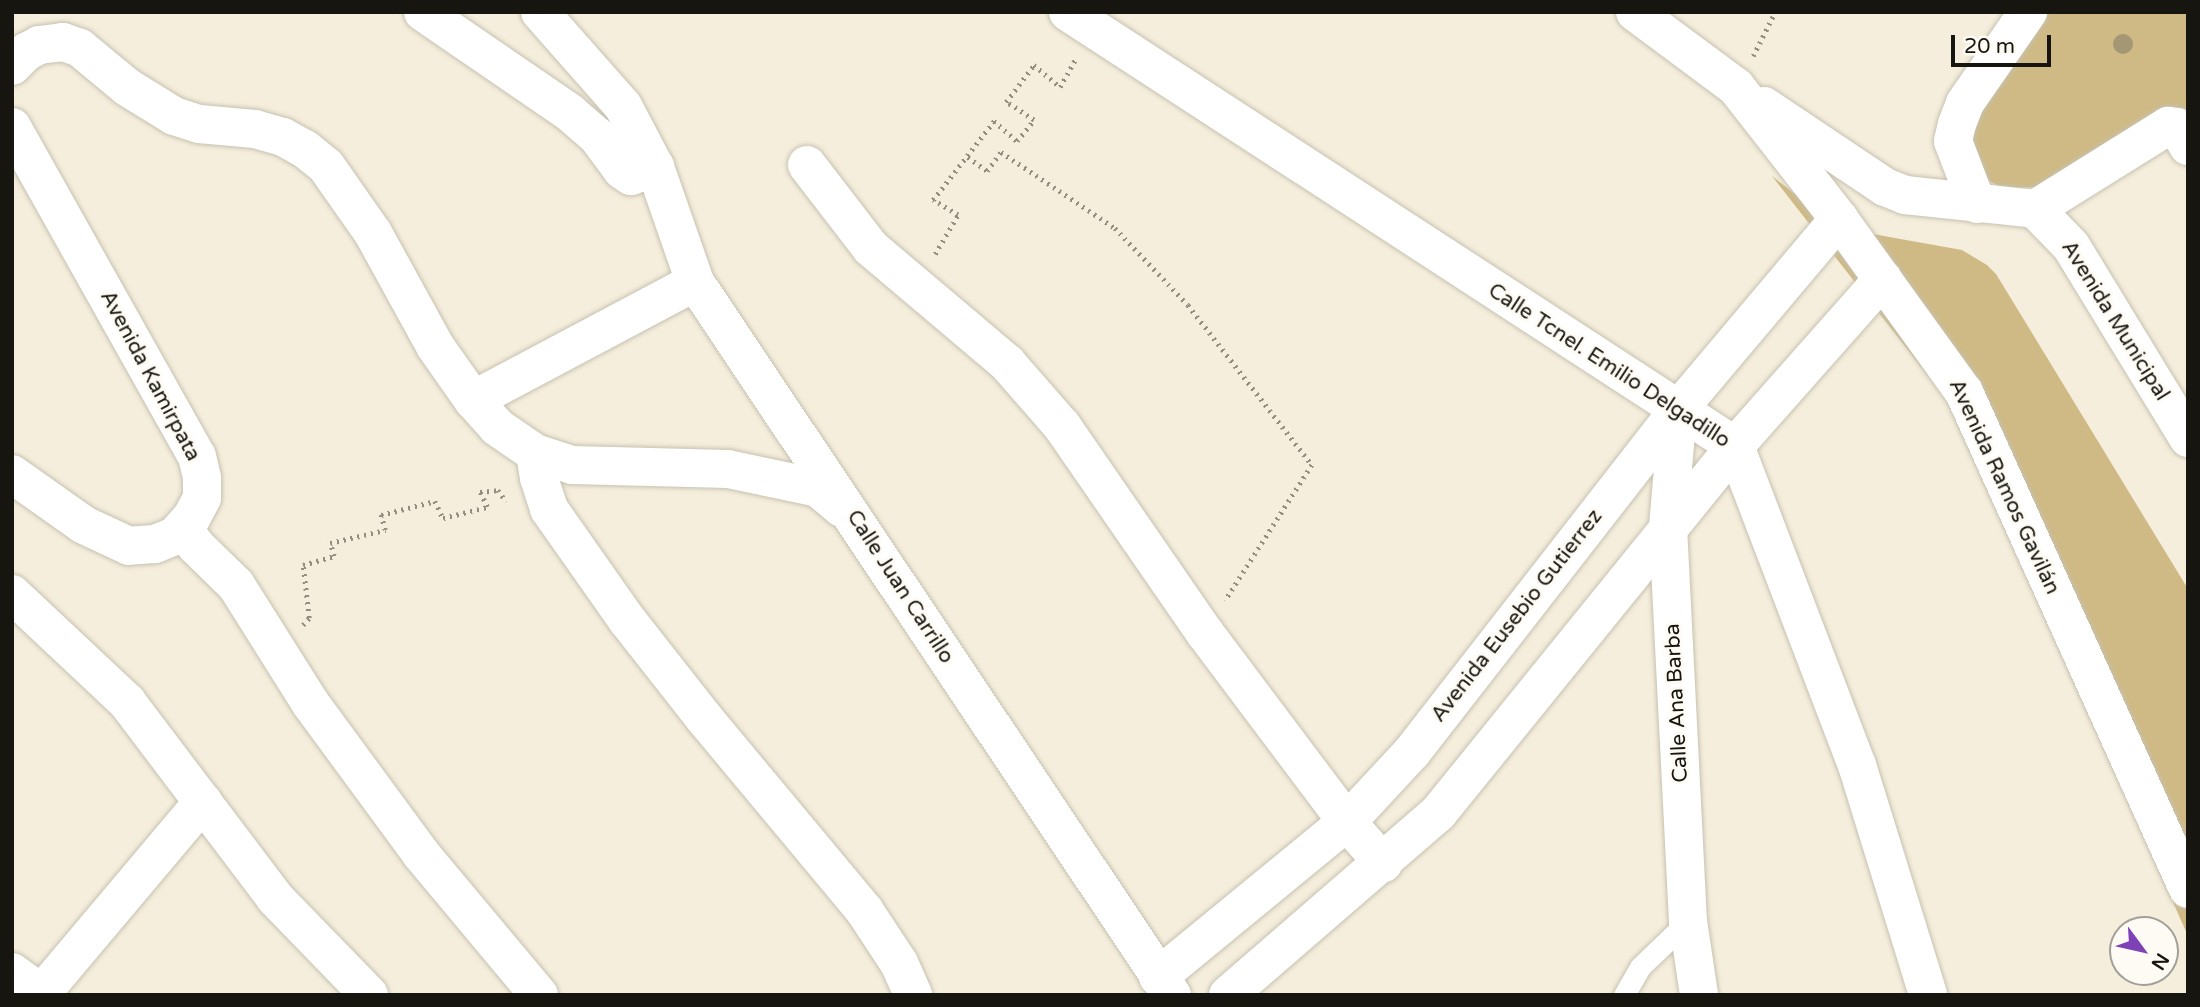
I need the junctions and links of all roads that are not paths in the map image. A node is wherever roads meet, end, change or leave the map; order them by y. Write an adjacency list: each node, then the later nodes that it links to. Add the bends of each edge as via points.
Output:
1 (424, 12): 12 (street, via 569,112 597,136 622,170 631,176)
2 (540, 12): 12 (street, Calle Juan Carrillo, via 623,106)
3 (1635, 12): 8 (street, Avenida Ramos Gavilán)
4 (2028, 12): 13 (street, via 1965,103 1957,124 1953,141)
5 (1081, 20): 19 (street, Calle Tcnel. Emilio Delgadillo)
6 (51, 27): 7 (street); 18 (street, via 64,42 80,48 174,116 283,137 326,166 373,233 435,346)
7 (12, 66)
8 (1736, 87): 13 (street, via 1885,187 1927,200); 15 (street, Avenida Ramos Gavilán)
9 (12, 127): 26 (street, Avenida Kamirpata, via 197,456 202,498)
10 (2188, 146): 14 (street, via 2177,127 2168,126)
11 (807, 165): 29 (street, via 871,248 1007,363 1062,426 1205,633)
12 (655, 167): 17 (street, Calle Juan Carrillo)
13 (1977, 204): 14 (street)
14 (2035, 209): 20 (street, Avenida Municipal, via 2071,246)
15 (1839, 219): 16 (street, Avenida Ramos Gavilán); 19 (street, Avenida Eusebio Gutierrez)
16 (1883, 279): 21 (street); 31 (street, Avenida Ramos Gavilán, via 1964,392)
17 (695, 282): 18 (street); 24 (street, Calle Juan Carrillo)
18 (473, 400): 22 (street, via 497,427)
19 (1678, 410): 21 (street, Calle Tcnel. Emilio Delgadillo); 25 (street, Calle Ana Barba); 29 (street, Avenida Eusebio Gutierrez, via 1412,752)
20 (2188, 438)
21 (1735, 446): 25 (street); 41 (street, Calle Tcnel. Emilio Delgadillo, via 1857,765)
22 (535, 453): 24 (street, via 572,465 728,469 818,488); 37 (street, via 549,509 627,620 864,910 899,963)
23 (12, 474): 26 (street, via 84,525 129,546 155,544)
24 (854, 517): 33 (street, Calle Juan Carrillo)
25 (1668, 527): 30 (street, via 1439,812); 32 (street, Calle Ana Barba)
26 (184, 528): 36 (street, via 236,585 311,704 421,855)
27 (12, 594): 28 (street, via 127,702)
28 (203, 802): 34 (street); 35 (street, via 275,898)
29 (1347, 822): 30 (street); 33 (street, Avenida Eusebio Gutierrez)
30 (1383, 863): 38 (street)
31 (2188, 889)
32 (1688, 922): 39 (lane, via 1640,967); 40 (street, Calle Ana Barba)
33 (1165, 986)
34 (33, 987)
35 (369, 995)
36 (539, 995)
37 (913, 995)
38 (1228, 995)
39 (1624, 995)
40 (1699, 995)
41 (1928, 995)

